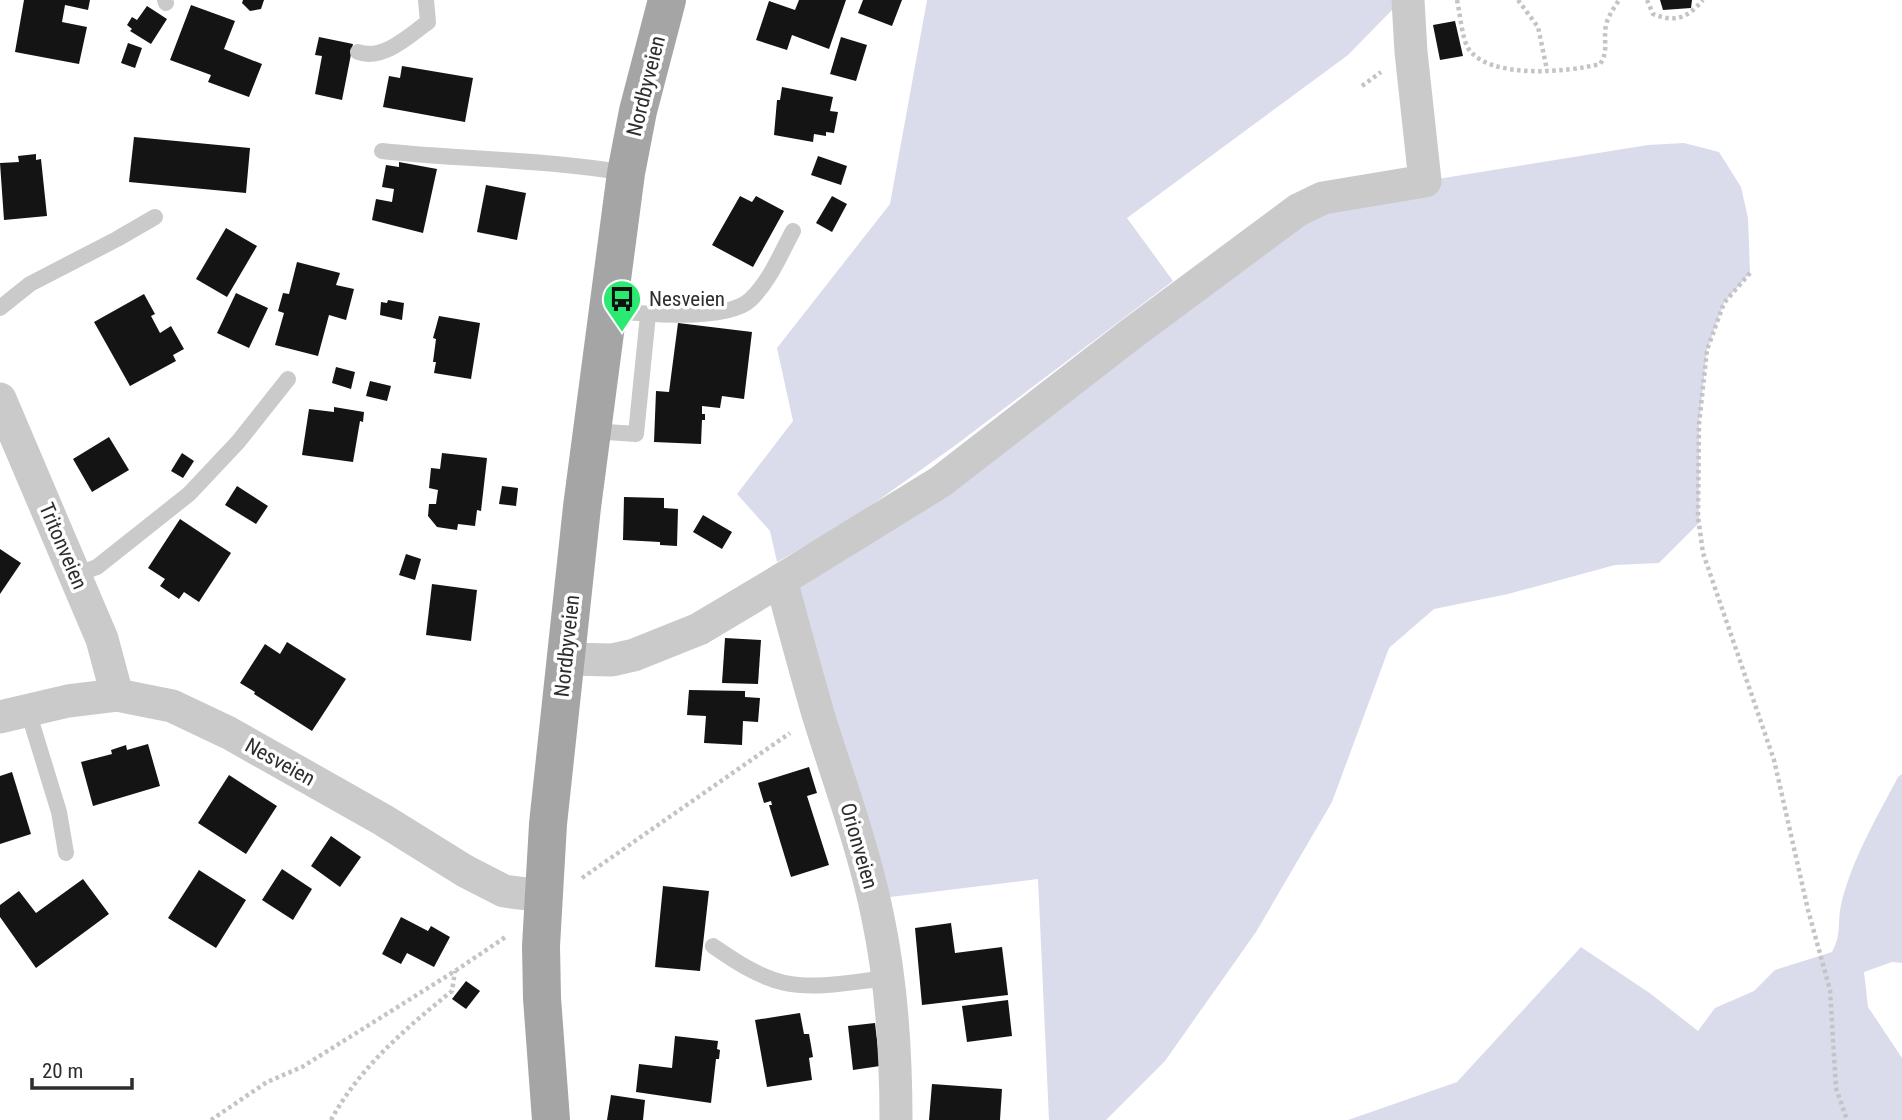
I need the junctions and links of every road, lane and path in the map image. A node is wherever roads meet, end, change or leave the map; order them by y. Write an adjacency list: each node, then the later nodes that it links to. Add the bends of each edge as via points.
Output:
1 (426, 0): 9 (lane, via 428,22 387,50 366,55)
2 (667, 0): 12 (main road, Nordbyveien)
3 (1408, 0): 23 (street, via 1425,181 1324,198 1298,210 940,482)
4 (1457, 0): 10 (path, via 1468,47 1474,54 1503,68)
5 (1518, 0): 10 (path, via 1538,27)
6 (1619, 0): 10 (path, via 1606,27 1606,53 1600,64)
7 (1647, 0): 8 (path, via 1653,14 1665,19 1692,12)
8 (1703, 0)
9 (358, 52)
10 (1547, 70)
11 (382, 151): 12 (lane, via 572,164)
12 (626, 173): 17 (main road, Nordbyveien)
13 (155, 217): 16 (lane, via 30,284)
14 (793, 231): 18 (lane, via 767,282 748,302 720,312)
15 (1750, 273): 38 (path, via 1724,303 1707,350 1699,424 1698,517 1703,553 1774,760 1830,990 1836,1088)
16 (0, 308)
17 (608, 310): 18 (lane); 21 (main road, Nordbyveien)
18 (648, 315): 21 (lane, via 636,434)
19 (288, 379): 22 (lane, via 189,495 97,567)
20 (0, 399): 22 (street, Tritonveien)
21 (592, 431): 24 (main road, Nordbyveien)
22 (75, 575): 25 (street, Tritonveien, via 102,639)
23 (781, 580): 24 (street, via 699,629 654,648 612,660); 27 (street, Orionveien)
24 (566, 659): 29 (main road, Nordbyveien)
25 (117, 695): 26 (street, Nesveien); 29 (street, Nesveien, via 157,702 200,718 465,871 504,891)
26 (14, 714): 28 (lane, via 59,812)
27 (818, 714): 29 (path, via 584,877); 33 (street, Orionveien, via 861,846)
28 (66, 853)
29 (543, 896): 36 (main road, Nordbyveien, via 542,998)
30 (511, 933): 32 (path)
31 (713, 946): 33 (lane, via 743,966 787,983)
32 (455, 971): 34 (path); 35 (path, via 452,991 393,1040 348,1091)
33 (888, 978): 37 (street, Orionveien, via 896,1057)
34 (211, 1120)
35 (331, 1120)
36 (551, 1120)
37 (896, 1120)
38 (1847, 1120)

